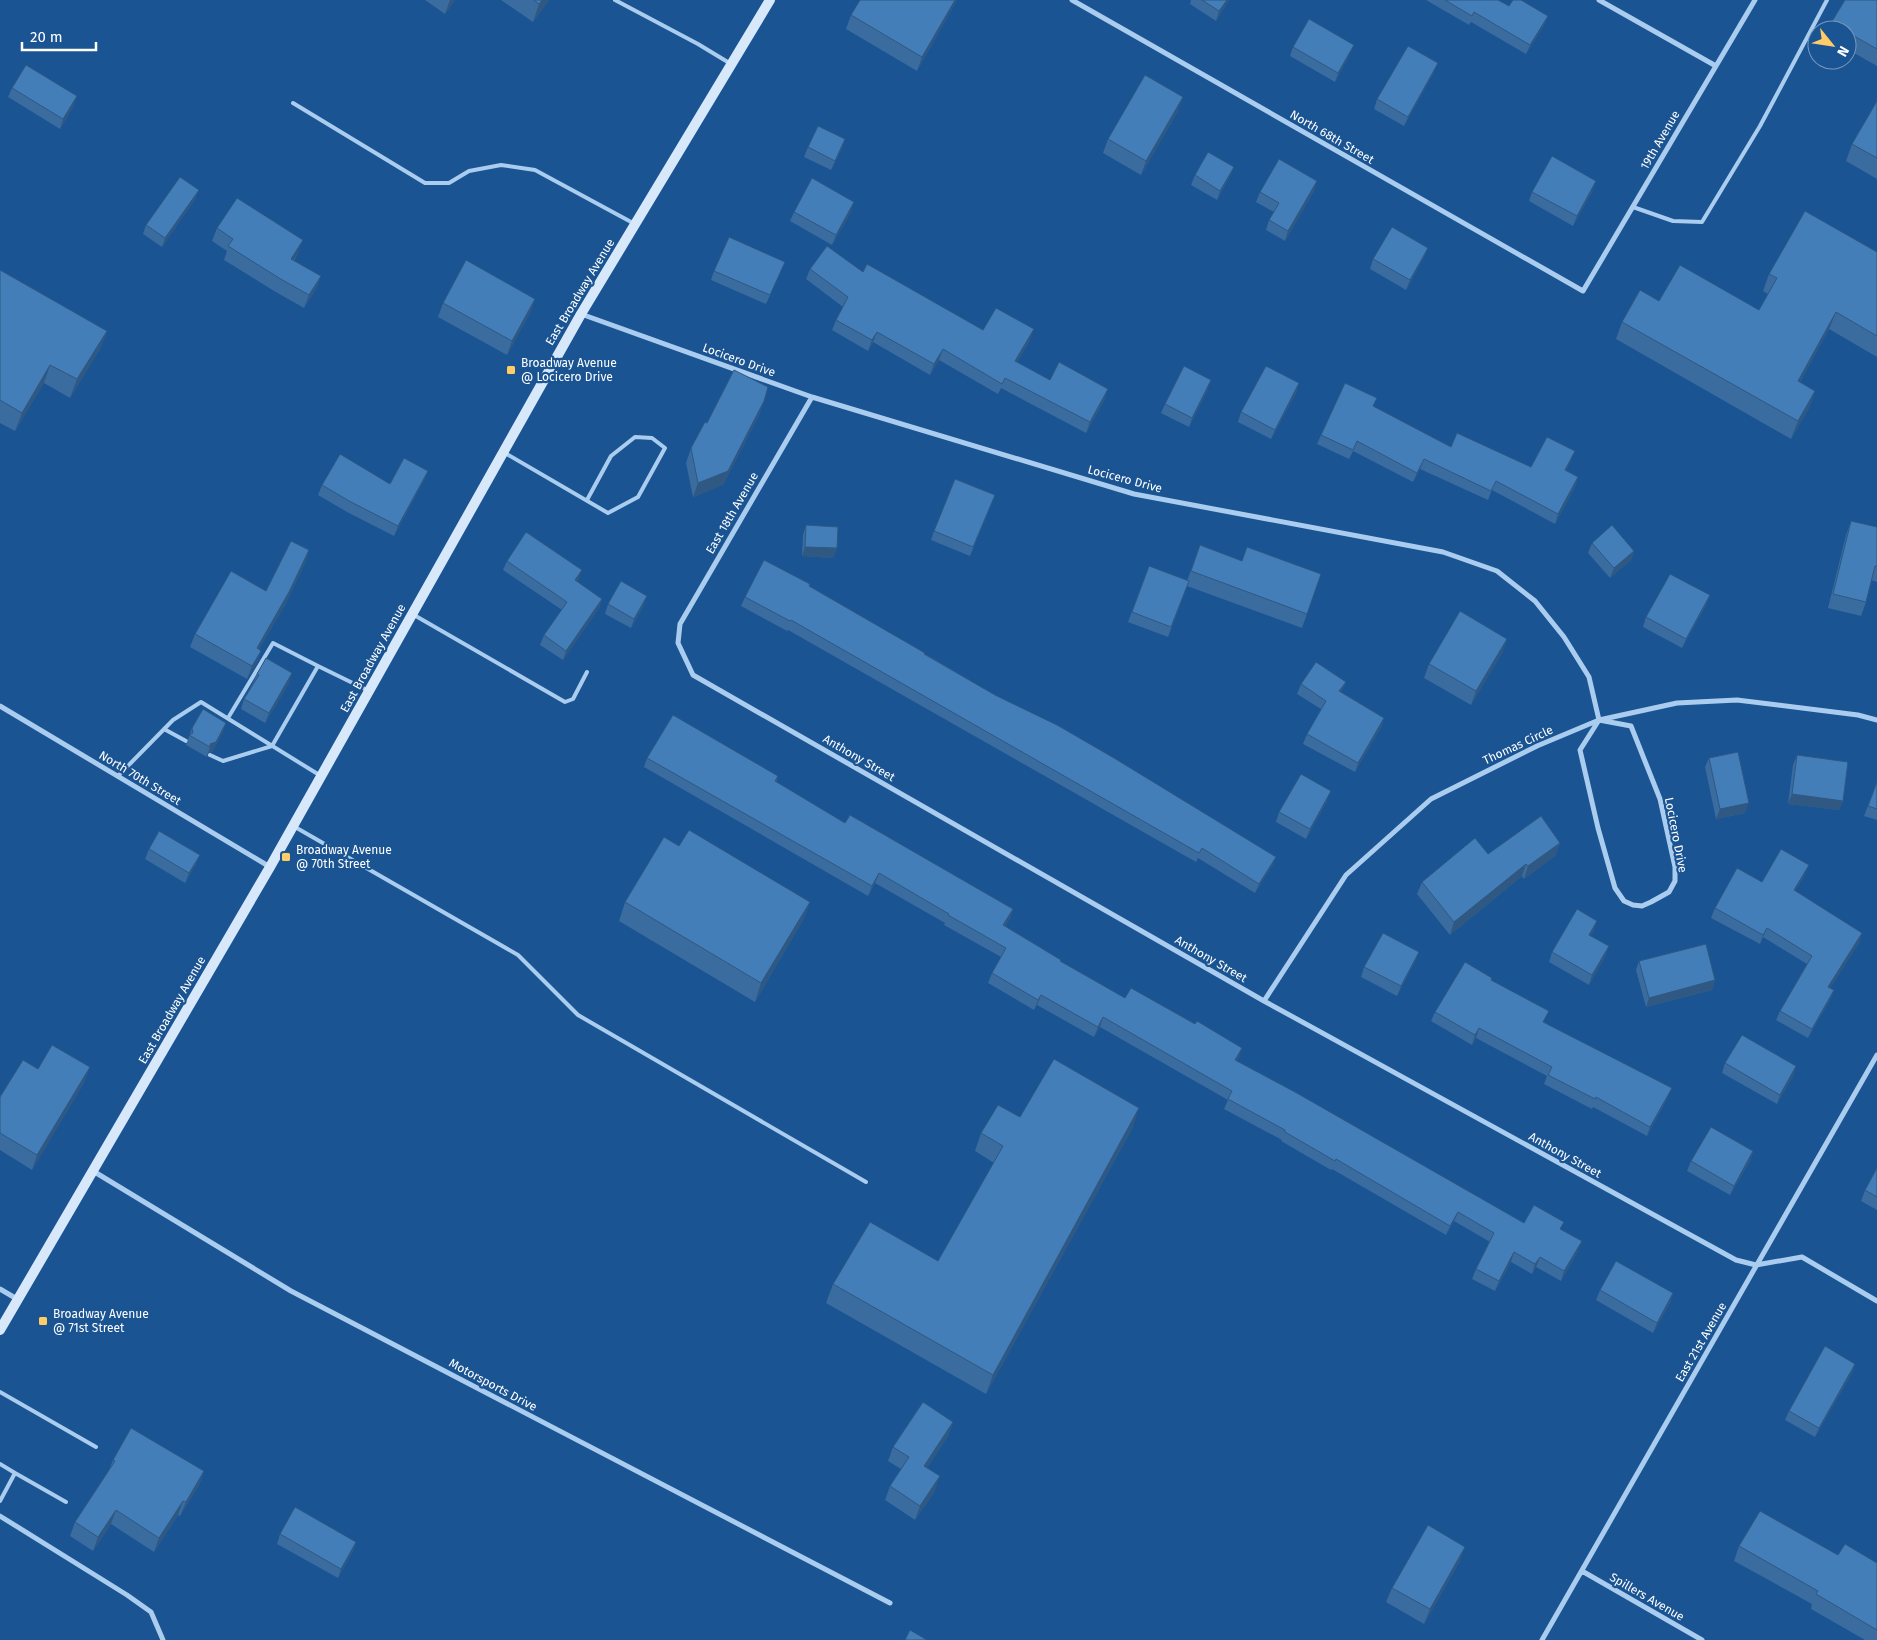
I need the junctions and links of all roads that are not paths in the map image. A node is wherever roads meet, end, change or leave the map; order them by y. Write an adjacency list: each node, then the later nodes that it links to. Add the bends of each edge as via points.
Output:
1 (615, 0): 7 (lane)
2 (770, 0): 7 (main road, East Broadway Avenue)
3 (1072, 0): 12 (street, North 68th Street)
4 (1599, 0): 8 (street)
5 (1755, 0): 8 (street, 19th Avenue)
6 (1828, 0): 10 (lane, via 1760,126 1702,222 1673,221)
7 (731, 64): 11 (main road, East Broadway Avenue)
8 (1716, 66): 10 (street, 19th Avenue)
9 (293, 103): 11 (lane, via 425,182 449,183 469,171 502,165 535,170)
10 (1633, 207): 12 (street, 19th Avenue)
11 (635, 225): 13 (main road, East Broadway Avenue)
12 (1583, 291)
13 (581, 314): 14 (street, Locicero Drive); 15 (main road, East Broadway Avenue)
14 (812, 397): 18 (street, East 18th Avenue, via 680,624); 24 (street, Locicero Drive, via 1134,494 1443,552 1497,571 1535,601 1564,636 1589,677)
15 (503, 452): 16 (lane); 17 (main road, East Broadway Avenue)
16 (587, 500): 16 (lane, via 608,513 638,497 665,448 652,438 636,437 611,456)
17 (412, 614): 20 (lane, via 565,702 573,699); 21 (main road, East Broadway Avenue)
18 (678, 643): 34 (street, Anthony Street, via 693,675)
19 (318, 666): 21 (lane); 23 (lane, via 273,643); 28 (lane)
20 (587, 672)
21 (369, 691): 31 (main road, East Broadway Avenue)
22 (0, 706): 30 (street, North 70th Street)
23 (228, 718): 26 (lane, via 200,702); 28 (lane)
24 (1599, 720): 24 (street, Locicero Drive, via 1580,750 1598,828 1615,888 1624,901 1642,906 1668,892 1675,880 1660,799 1632,726); 25 (street, Thomas Circle, via 1677,703 1737,700); 34 (street, Thomas Circle, via 1537,746 1431,799 1346,875)
25 (1877, 720)
26 (164, 729): 27 (lane); 30 (lane)
27 (186, 741)
28 (272, 746): 29 (lane, via 223,761); 31 (lane)
29 (210, 755)
30 (118, 776): 33 (street, North 70th Street)
31 (321, 776): 32 (main road, East Broadway Avenue)
32 (293, 826): 33 (main road, East Broadway Avenue); 37 (lane, via 518,955 578,1015)
33 (270, 866): 36 (main road, East Broadway Avenue)
34 (1264, 1001): 38 (street, Anthony Street, via 1736,1260)
35 (1877, 1055): 38 (street, East 21st Avenue)
36 (93, 1171): 40 (main road, East Broadway Avenue); 51 (street, Motorsports Drive, via 291,1291)
37 (866, 1182)
38 (1756, 1265): 41 (street, via 1802,1257); 50 (street, East 21st Avenue)
39 (0, 1289): 40 (street)
40 (17, 1299): 42 (main road, East Broadway Avenue)
41 (1877, 1301)
42 (0, 1330)
43 (0, 1392): 44 (lane)
44 (96, 1446)
45 (0, 1464): 46 (lane)
46 (16, 1473): 47 (lane); 48 (lane)
47 (0, 1501)
48 (66, 1502)
49 (0, 1516): 52 (street, via 151,1612)
50 (1582, 1571): 53 (street, East 21st Avenue); 54 (street, Spillers Avenue)
51 (890, 1603)
52 (163, 1640)
53 (1542, 1640)
54 (1702, 1640)

